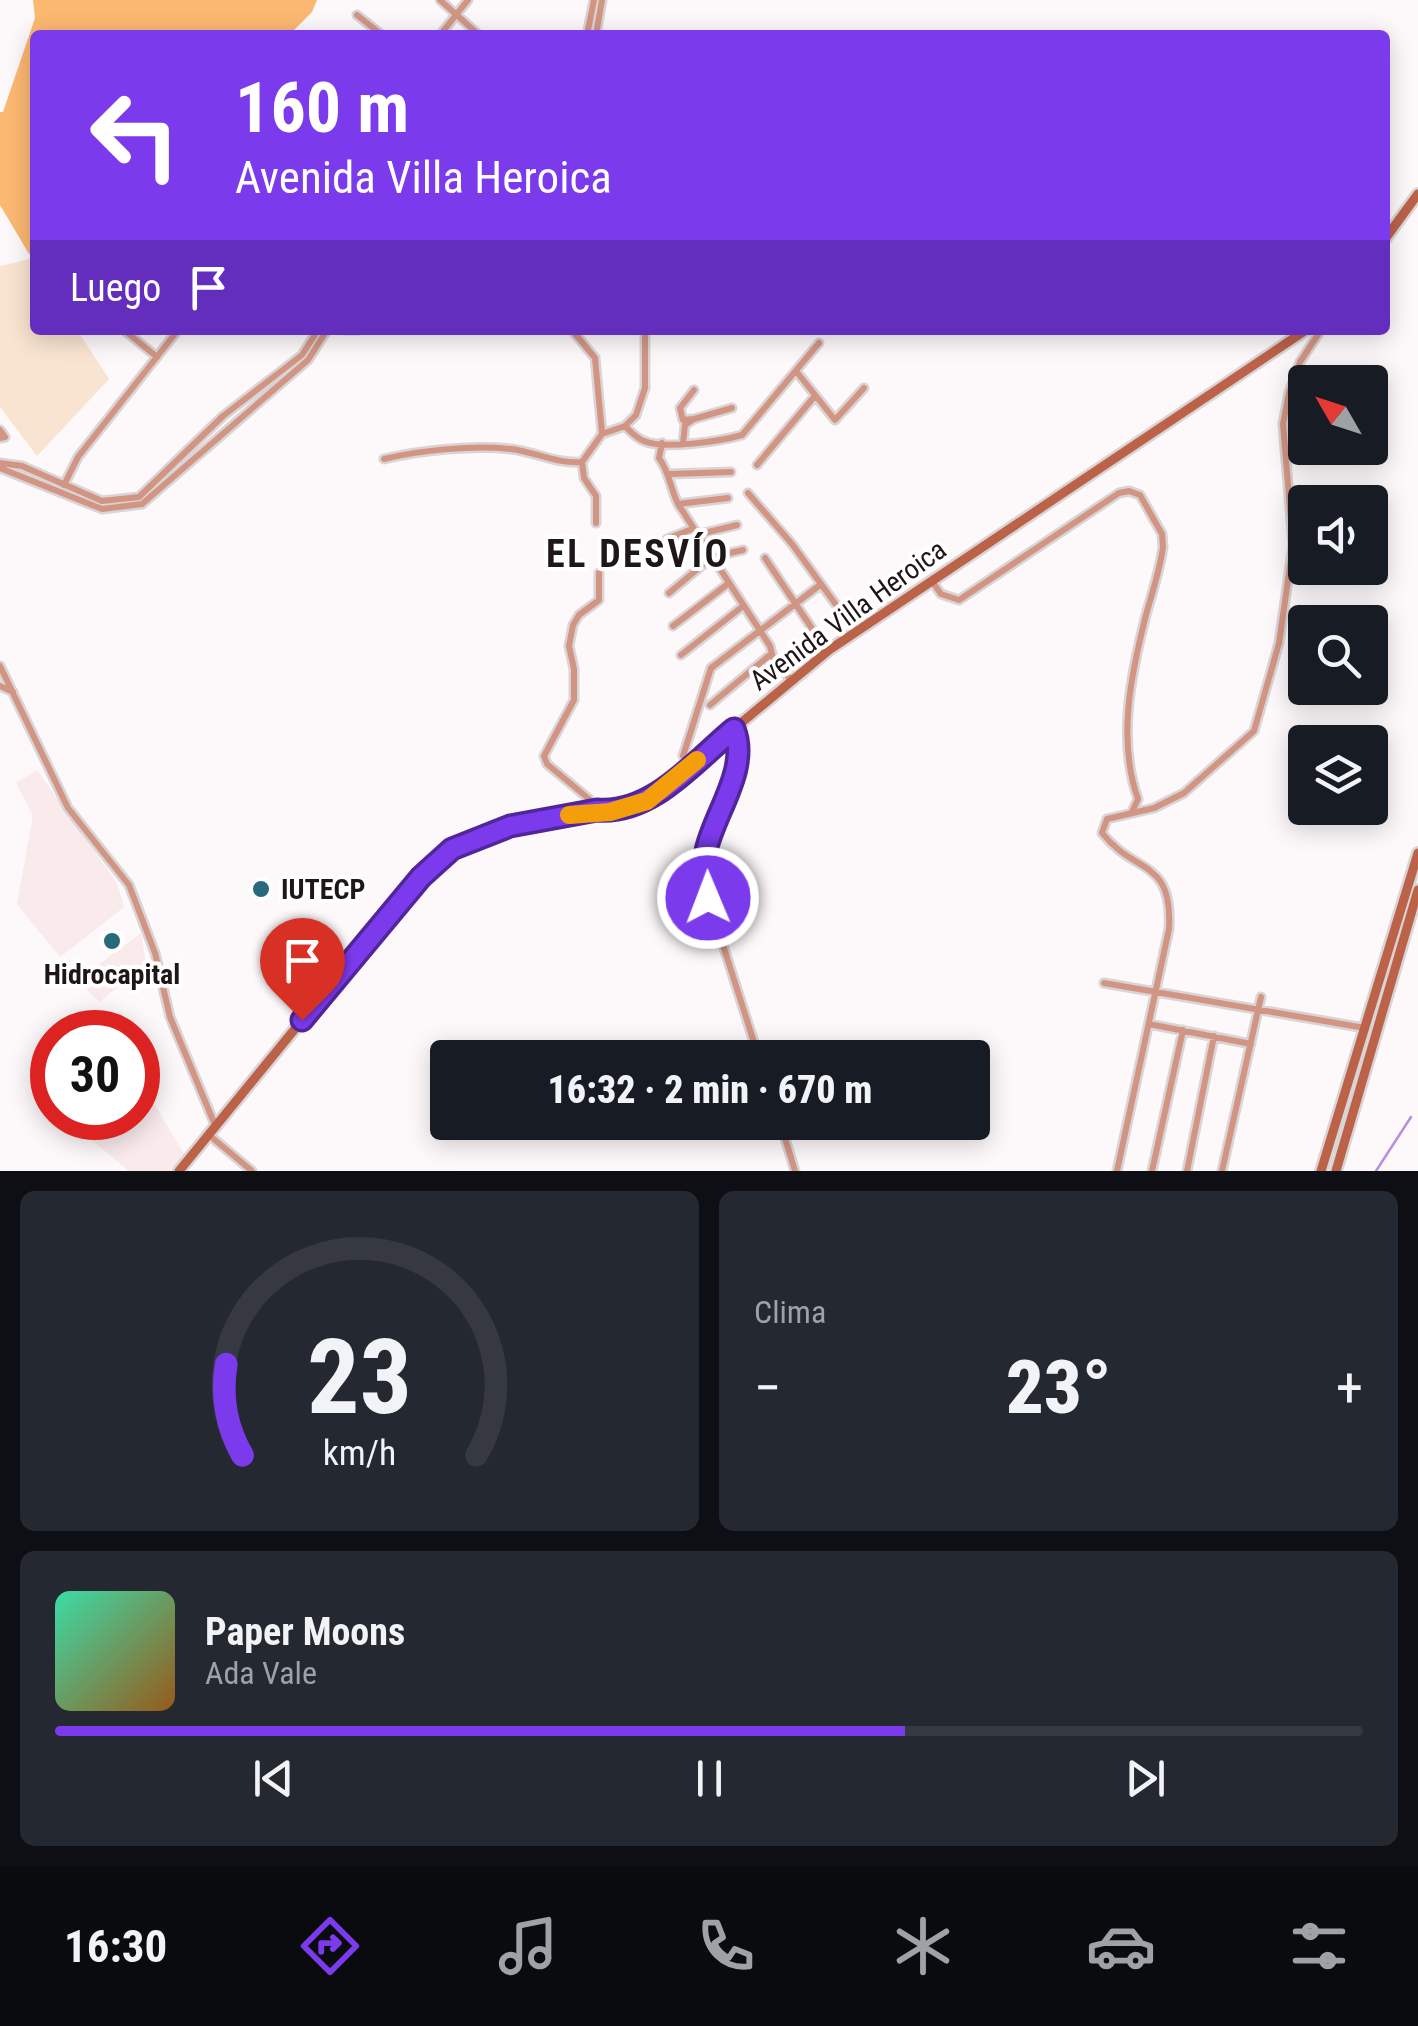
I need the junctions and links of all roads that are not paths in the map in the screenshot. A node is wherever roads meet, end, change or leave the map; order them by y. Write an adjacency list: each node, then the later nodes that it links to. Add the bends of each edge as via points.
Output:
1 (440, 0): 5 (street)
2 (468, 0): 5 (street)
3 (594, 0): 10 (street)
4 (602, 0): 11 (street)
5 (456, 14): 8 (street); 9 (street)
6 (357, 15): 7 (street)
7 (376, 30)
8 (444, 30)
9 (474, 30)
10 (588, 30)
11 (597, 30)
12 (1418, 194): 13 (main road)
13 (1390, 232)
14 (130, 335): 23 (street)
15 (174, 335): 23 (street)
16 (315, 335): 42 (street, via 302,355 223,416 139,497 102,501)
17 (324, 335): 38 (street, via 308,360 142,504 102,510)
18 (576, 335): 32 (street, via 595,358)
19 (645, 335): 30 (street, via 645,388)
20 (1299, 335): 54 (main road, Avenida Villa Heroica)
21 (1318, 335): 74 (street, via 1300,362 1283,424 1293,545 1279,644 1254,732 1184,793)
22 (819, 343): 24 (street)
23 (156, 357): 42 (street)
24 (796, 372): 27 (street); 35 (street, via 742,435)
25 (864, 388): 27 (street, via 834,420)
26 (694, 390): 29 (street, via 680,408 683,420)
27 (814, 397): 39 (street)
28 (732, 408): 29 (street)
29 (694, 419): 35 (street, via 685,425)
30 (625, 426): 32 (street); 34 (street, via 640,440)
31 (0, 430): 33 (street)
32 (602, 434): 37 (street)
33 (0, 438)
34 (662, 442): 35 (street); 41 (street, via 659,458)
35 (682, 444)
36 (384, 459): 37 (street, via 510,449)
37 (582, 462): 46 (street, via 596,496)
38 (0, 465): 42 (street, via 22,466)
39 (757, 465)
40 (731, 472): 41 (street)
41 (670, 474): 45 (street)
42 (64, 485)
43 (748, 493): 56 (street)
44 (728, 498): 45 (street)
45 (678, 504): 48 (street)
46 (596, 523)
47 (737, 524): 48 (street)
48 (694, 532): 49 (street); 51 (street)
49 (667, 540)
50 (743, 550): 51 (street)
51 (712, 557): 55 (street); 57 (street)
52 (765, 558): 58 (street)
53 (599, 573): 73 (street, via 598,600 576,620 569,640 574,700 544,756)
54 (932, 580): 67 (main road, Avenida Villa Heroica); 74 (street, via 941,594 959,600 1118,492 1140,495 1162,534 1162,547 1131,685 1128,749 1138,799)
55 (729, 582): 59 (street); 61 (street)
56 (820, 585): 58 (street); 60 (street)
57 (669, 593)
58 (794, 604): 62 (street); 63 (street)
59 (743, 606): 62 (street); 65 (street)
60 (842, 613)
61 (672, 626)
62 (759, 630): 64 (street); 72 (street, via 711,668)
63 (815, 633)
64 (772, 654): 67 (street); 70 (street)
65 (681, 655)
66 (0, 666): 69 (street)
67 (791, 680): 71 (main road, Avenida Villa Heroica)
68 (0, 686): 69 (street)
69 (14, 692): 87 (street, via 68,808 129,885)
70 (710, 704)
71 (734, 729): 73 (main road, Avenida Villa Heroica, via 647,801); 85 (street, via 734,770 704,871)
72 (683, 756)
73 (597, 810): 87 (main road, Avenida Villa Heroica, via 510,826 442,856)
74 (1131, 813): 78 (street, via 1107,819 1102,833 1163,882 1171,903)
75 (1418, 852): 82 (main road)
76 (1418, 890): 97 (main road)
77 (1104, 983): 78 (street)
78 (1156, 990): 80 (street); 81 (street)
79 (1262, 997): 80 (street)
80 (1259, 1008): 82 (street); 86 (street)
81 (1149, 1024): 83 (street); 92 (street)
82 (1365, 1028): 96 (main road)
83 (1183, 1030): 84 (street); 93 (street)
84 (1214, 1036): 86 (street); 94 (street)
85 (753, 1040)
86 (1251, 1044): 95 (street)
87 (212, 1130): 89 (main road, Avenida Villa Heroica); 90 (street)
88 (786, 1140): 91 (street)
89 (178, 1171)
90 (252, 1171)
91 (796, 1171)
92 (1117, 1171)
93 (1152, 1171)
94 (1187, 1171)
95 (1222, 1171)
96 (1321, 1171)
97 (1336, 1171)

